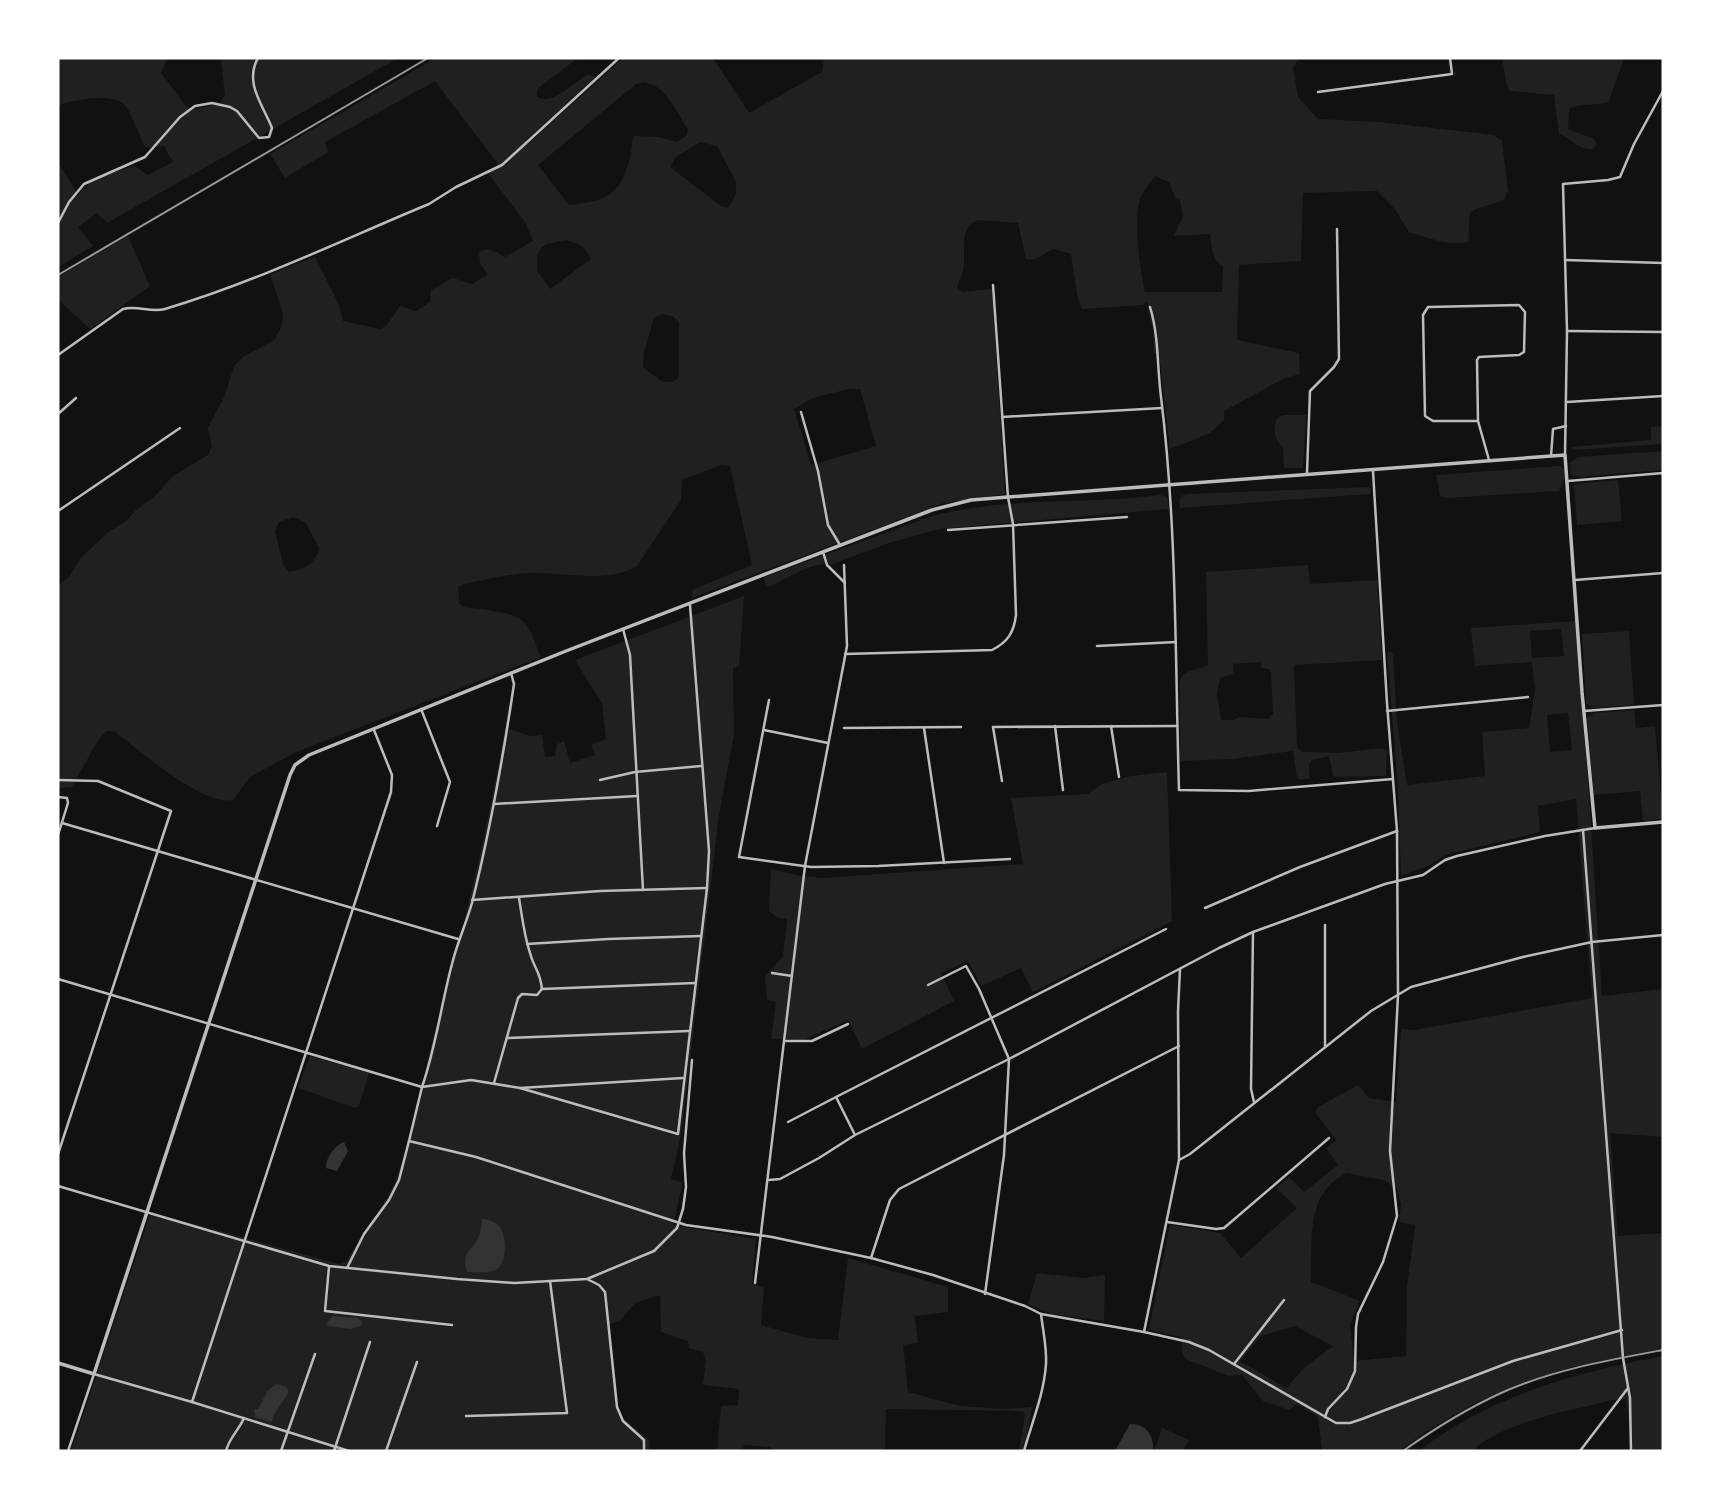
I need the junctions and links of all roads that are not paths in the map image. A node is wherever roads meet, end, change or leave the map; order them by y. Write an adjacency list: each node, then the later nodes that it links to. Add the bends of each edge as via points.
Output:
1 (258, 58): 6 (street, via 253,85 272,128 269,137 259,138 230,107 195,106 145,157 84,184)
2 (619, 58): 14 (street, via 512,157 487,174 429,204 239,283 161,310 123,309)
3 (1450, 58): 5 (street, via 1452,74)
4 (1663, 91): 8 (street, via 1620,177 1563,184)
5 (1318, 92)
6 (58, 223)
7 (1337, 229): 30 (street, via 1340,352 1334,368 1310,391)
8 (1564, 260): 9 (street); 12 (street)
9 (1663, 263)
10 (993, 285): 21 (street)
11 (1150, 307): 18 (street)
12 (1567, 331): 13 (street); 17 (street)
13 (1663, 332)
14 (58, 355)
15 (1663, 396): 17 (street)
16 (76, 398): 20 (street)
17 (1567, 402): 23 (street)
18 (1162, 408): 21 (street); 32 (street)
19 (801, 412): 38 (street, via 828,525)
20 (58, 414)
21 (1002, 417): 33 (street)
22 (1478, 421): 22 (street, via 1477,360 1524,352 1525,312 1518,305 1428,307 1423,315 1425,416 1433,421); 27 (street)
23 (1566, 426): 25 (street); 26 (street, via 1553,429)
24 (180, 428): 34 (street)
25 (1565, 455): 26 (street); 31 (street)
26 (1551, 456): 27 (street)
27 (1489, 460): 28 (street)
28 (1373, 469): 30 (street); 55 (street)
29 (1663, 473): 31 (street)
30 (1307, 474): 32 (street)
31 (1568, 481): 42 (street)
32 (1171, 484): 33 (street); 46 (street)
33 (1008, 497): 36 (street); 38 (street, via 949,504)
34 (58, 511)
35 (1127, 517): 36 (street)
36 (1013, 524): 37 (street); 48 (street, via 1016,615 1014,629 1003,643 992,650)
37 (948, 530)
38 (840, 545): 39 (street)
39 (822, 551): 43 (street, via 827,565); 44 (street)
40 (844, 565): 43 (street)
41 (1663, 573): 42 (street)
42 (1575, 580): 54 (street)
43 (845, 583): 48 (street)
44 (690, 603): 45 (street); 65 (street)
45 (623, 629): 49 (street); 66 (street, via 630,654)
46 (1176, 642): 47 (street); 58 (street)
47 (1097, 646)
48 (845, 654): 64 (street)
49 (511, 673): 53 (street); 75 (street, via 514,684)
50 (1528, 697): 55 (street)
51 (769, 700): 63 (street)
52 (1663, 705): 54 (street)
53 (421, 709): 60 (street); 78 (street, via 450,782)
54 (1584, 711): 79 (street)
55 (1387, 712): 68 (street)
56 (1055, 726): 57 (street); 71 (street, via 993,727); 72 (street)
57 (1111, 726): 58 (street); 67 (street)
58 (1177, 726): 68 (street, via 1179,790 1249,791)
59 (961, 727): 62 (street)
60 (374, 728): 87 (street, via 295,765); 93 (street, via 393,785)
61 (844, 728): 62 (street)
62 (924, 728): 85 (street)
63 (764, 730): 64 (street); 86 (street, via 739,857)
64 (828, 743): 86 (street)
65 (701, 766): 66 (street); 89 (street, via 709,851)
66 (635, 772): 70 (street); 73 (street)
67 (1119, 777)
68 (1393, 779): 81 (street)
69 (58, 780): 83 (street, via 98,781 170,810)
70 (600, 780)
71 (1003, 781)
72 (1063, 790)
73 (638, 796): 75 (street); 90 (street)
74 (58, 797): 77 (street, via 68,803)
75 (494, 804): 92 (street)
76 (1663, 822): 79 (street)
77 (61, 823): 82 (street); 83 (street)
78 (437, 826)
79 (1595, 828): 80 (street)
80 (1583, 830): 88 (street, via 1457,856 1423,875); 101 (street)
81 (1397, 831): 88 (street); 94 (street)
82 (58, 835)
83 (159, 851): 87 (street); 110 (street)
84 (1010, 859): 85 (street)
85 (944, 863): 86 (street)
86 (805, 866): 105 (street)
87 (256, 879): 93 (street); 113 (street)
88 (1397, 880): 97 (street); 111 (street)
89 (707, 888): 90 (street); 99 (street)
90 (643, 890): 91 (street)
91 (519, 897): 92 (street); 102 (street)
92 (472, 900): 100 (street)
93 (354, 908): 100 (street); 120 (street)
94 (1205, 908)
95 (1325, 925): 119 (street)
96 (1166, 929): 112 (street)
97 (1253, 932): 103 (street); 128 (street)
98 (1663, 935): 101 (street)
99 (701, 936): 102 (street); 107 (street)
100 (458, 939): 125 (street)
101 (1592, 942): 111 (street, via 1462,972); 153 (street)
102 (527, 944): 109 (street)
103 (1180, 969): 118 (street); 121 (street)
104 (772, 973): 105 (street)
105 (792, 976): 117 (street)
106 (58, 979): 110 (street)
107 (695, 984): 109 (street); 115 (street)
108 (928, 985): 112 (street, via 966,967)
109 (542, 989): 116 (street, via 537,995 520,995)
110 (111, 994): 113 (street); 134 (street)
111 (1398, 995): 119 (street); 164 (street, via 1390,1151 1397,1216 1383,1262 1358,1314 1355,1371)
112 (991, 1018): 121 (street); 127 (street)
113 (208, 1024): 120 (street); 138 (street)
114 (848, 1024): 117 (street, via 812,1041)
115 (690, 1031): 116 (street); 123 (street)
116 (507, 1038): 124 (street)
117 (784, 1041): 136 (street)
118 (1179, 1046): 131 (street); 135 (street)
119 (1325, 1046): 128 (street)
120 (306, 1051): 125 (street); 142 (street)
121 (1009, 1059): 130 (street); 131 (street)
122 (692, 1060): 140 (street, via 684,1153 686,1187)
123 (684, 1078): 126 (street); 126 (street, via 678,1134)
124 (494, 1083): 125 (street, via 464,1080); 126 (street)
125 (422, 1087): 133 (street)
126 (520, 1088)
127 (836, 1097): 129 (street); 130 (street)
128 (1254, 1101): 135 (street)
129 (788, 1122)
130 (855, 1135): 136 (street, via 819,1158)
131 (1005, 1135): 143 (street, via 894,1193); 149 (street)
132 (1329, 1138): 139 (street, via 1224,1228)
133 (410, 1141): 140 (street, via 486,1160); 145 (street, via 389,1200 363,1234)
134 (58, 1154)
135 (1179, 1160): 139 (street)
136 (769, 1180): 141 (street)
137 (58, 1186): 138 (street)
138 (146, 1213): 142 (street); 160 (street)
139 (1167, 1222): 154 (street)
140 (679, 1223): 141 (street); 146 (street, via 654,1251)
141 (762, 1236): 143 (street); 148 (street)
142 (243, 1241): 144 (street); 162 (street)
143 (871, 1258): 149 (street)
144 (329, 1266): 145 (street); 152 (street, via 326,1311)
145 (346, 1268): 147 (street, via 494,1282)
146 (587, 1279): 147 (street); 173 (street, via 605,1292 617,1406 623,1421 644,1440)
147 (549, 1280): 163 (street, via 567,1413)
148 (755, 1283)
149 (985, 1294): 151 (street)
150 (1284, 1300): 159 (street)
151 (1041, 1314): 154 (street); 174 (street, via 1045,1378)
152 (452, 1325)
153 (1622, 1331): 161 (street); 164 (street, via 1513,1362 1350,1423)
154 (1144, 1332): 159 (street, via 1189,1342)
155 (370, 1342): 167 (street)
156 (315, 1354): 166 (street)
157 (417, 1362): 172 (street)
158 (58, 1363): 160 (street)
159 (1234, 1364): 164 (street)
160 (94, 1374): 162 (street); 168 (street)
161 (1629, 1388): 175 (street); 176 (street)
162 (192, 1402): 165 (street)
163 (466, 1416)
164 (1325, 1417)
165 (244, 1418): 166 (street); 169 (street)
166 (288, 1432): 167 (street); 170 (street)
167 (335, 1449): 171 (street)
168 (68, 1451)
169 (226, 1451)
170 (281, 1451)
171 (349, 1451)
172 (386, 1451)
173 (644, 1451)
174 (1024, 1451)
175 (1580, 1451)
176 (1631, 1451)

